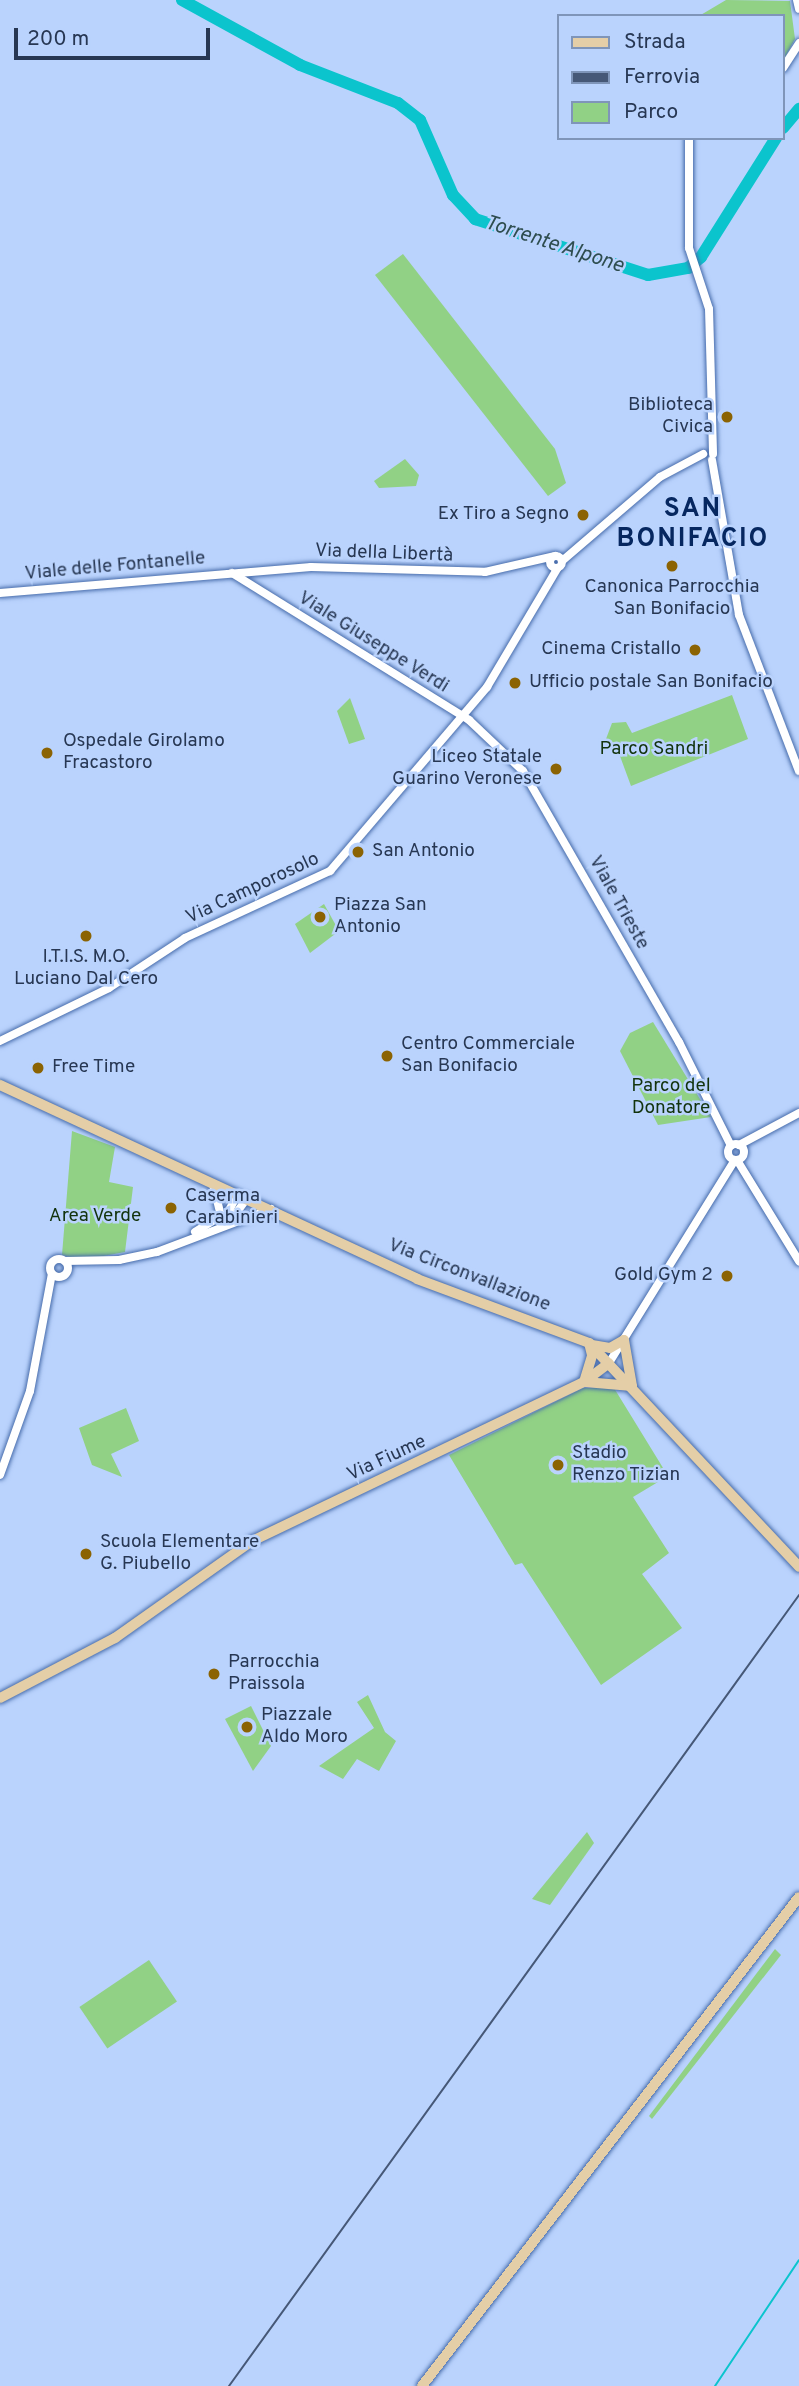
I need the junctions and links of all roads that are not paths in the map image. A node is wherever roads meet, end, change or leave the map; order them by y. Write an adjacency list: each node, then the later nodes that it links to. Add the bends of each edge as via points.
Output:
1 (797, 0): 2 (street)
2 (799, 9)
3 (799, 43): 4 (street)
4 (785, 65)
5 (689, 140): 6 (street, via 691,256 708,300 713,433)
6 (707, 457): 7 (street, Via Camporosolo, via 686,462); 15 (street, via 742,624)
7 (558, 560): 8 (street, Via della Libertà, via 485,572); 14 (street, Via Camporosolo, via 498,671)
8 (267, 571): 9 (street, Via della Libertà); 11 (street)
9 (252, 572): 10 (street, Via della Libertà); 11 (street, Viale Giuseppe Verdi)
10 (232, 573): 12 (street, Viale delle Fontanelle); 13 (street, Viale Giuseppe Verdi)
11 (260, 582): 13 (street, Viale Giuseppe Verdi)
12 (0, 593)
13 (267, 595): 14 (street, Viale Giuseppe Verdi)
14 (463, 717): 16 (street, Via Camporosolo, via 322,877 185,938 100,993); 21 (street, Viale Trieste, via 509,756 532,784)
15 (799, 771)
16 (1, 1039)
17 (0, 1085): 19 (main road, Via Circonvallazione)
18 (0, 1093): 19 (main road, Via Circonvallazione)
19 (20, 1097): 27 (main road, Via Circonvallazione)
20 (799, 1113): 22 (street)
21 (723, 1122): 24 (street, Viale Trieste); 25 (street, Viale Trieste)
22 (767, 1128): 23 (street); 25 (street)
23 (757, 1132): 24 (street); 25 (street)
24 (733, 1134): 25 (street, Viale Trieste)
25 (737, 1153): 26 (street, Via Fiume); 26 (street); 33 (street, Viale Trieste)
26 (721, 1179): 36 (street, Via Fiume)
27 (211, 1182): 28 (main road, Via Circonvallazione); 31 (street, via 220,1197 221,1216)
28 (242, 1196): 29 (main road, Via Circonvallazione); 30 (street, via 226,1216)
29 (271, 1209): 30 (street); 37 (main road, Via Circonvallazione, via 417,1279)
30 (229, 1223): 31 (street)
31 (189, 1240): 34 (street, via 137,1258)
32 (65, 1261): 34 (street); 35 (street); 35 (street, via 53,1261)
33 (799, 1261)
34 (86, 1263): 35 (street)
35 (60, 1274): 41 (street, via 51,1291 30,1391)
36 (624, 1340): 37 (main road, via 610,1348); 38 (street, Via Fiume); 40 (main road)
37 (589, 1343): 38 (main road, Via Circonvallazione); 39 (main road, via 592,1355)
38 (609, 1363): 39 (main road, Via Fiume); 40 (main road, Via Circonvallazione)
39 (584, 1382): 40 (main road); 43 (main road, Via Fiume, via 253,1541 115,1638)
40 (632, 1386): 42 (main road, Via Circonvallazione)
41 (0, 1475)
42 (799, 1567)
43 (0, 1698)
44 (799, 1897): 45 (main road)
45 (422, 2386)

